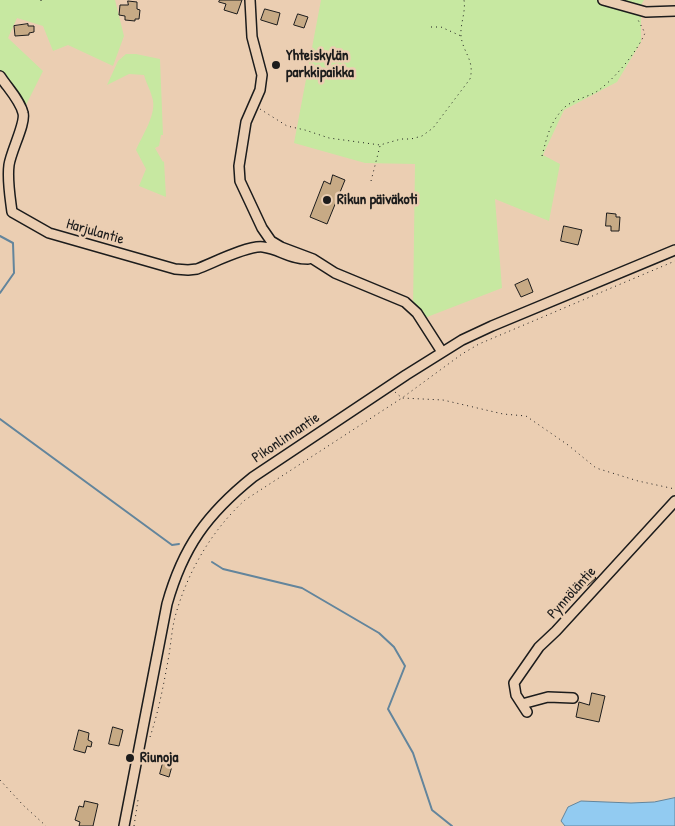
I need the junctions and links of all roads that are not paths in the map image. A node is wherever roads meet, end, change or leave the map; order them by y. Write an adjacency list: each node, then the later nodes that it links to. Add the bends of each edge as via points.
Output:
1 (250, 0): 7 (street, Harjulantie, via 252,37 262,75 260,90 242,138 240,181 271,241)
2 (603, 0): 3 (street)
3 (631, 4): 4 (street, via 646,12)
4 (675, 10)
5 (0, 76): 7 (street, Harjulantie, via 23,110 24,118 9,166 12,212 17,215 49,233 175,269 197,269 253,247 268,248 291,258)
6 (675, 250): 8 (street, Pikonlinnantie, via 492,326)
7 (314, 259): 8 (street, Harjulantie, via 352,281 406,302 422,319)
8 (442, 352): 11 (street, Pikonlinnantie, via 253,477 217,510 191,544 178,568 167,604)
9 (675, 501): 10 (street, Pynnöläntie, via 539,647 514,683 516,695 524,708 548,697)
10 (573, 698)
11 (124, 826)

